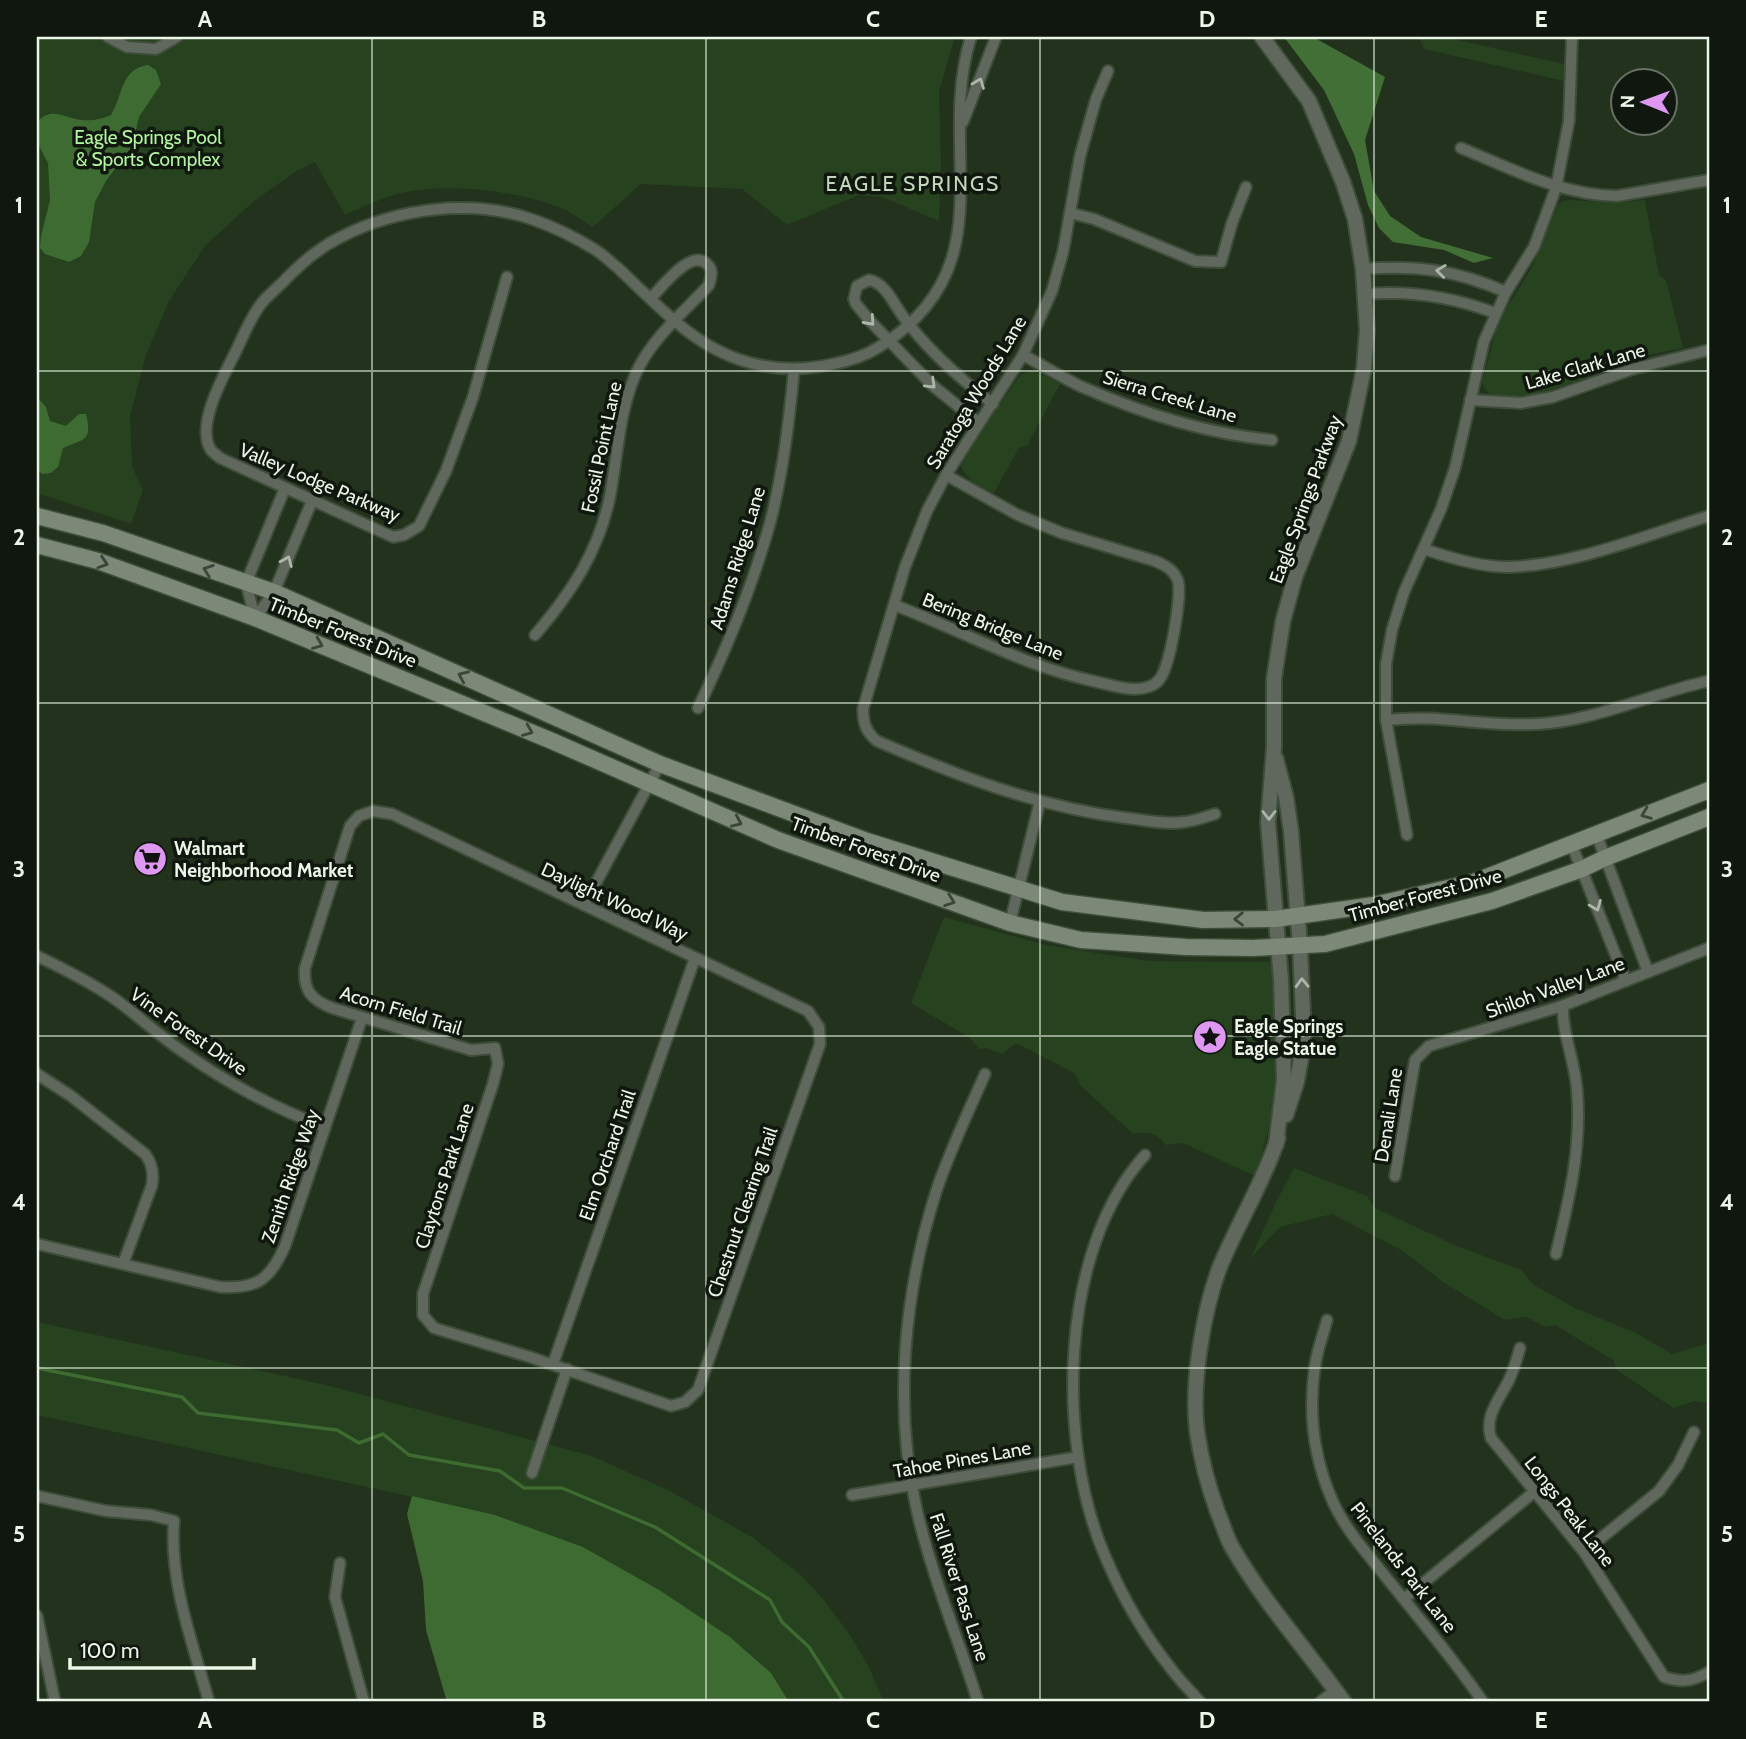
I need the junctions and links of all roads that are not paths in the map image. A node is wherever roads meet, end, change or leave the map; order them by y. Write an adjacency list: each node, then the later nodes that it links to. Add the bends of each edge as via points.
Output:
1 (108, 37): 2 (street, via 127,47 156,49)
2 (177, 37)
3 (971, 37): 8 (street, Valley Lodge Parkway, via 961,85)
4 (996, 37): 8 (street, Valley Lodge Parkway, one-way to 4)
5 (1262, 37): 14 (street, Eagle Springs Parkway, via 1310,101 1355,219)
6 (1572, 37): 12 (street, via 1569,121)
7 (1108, 71): 13 (street, Saratoga Woods Lane, via 1086,131)
8 (960, 128): 21 (street, Valley Lodge Parkway, via 962,193 953,257 940,285)
9 (1461, 148): 12 (street)
10 (1709, 180): 12 (street, via 1617,196)
11 (1247, 187): 13 (street, via 1221,262 1195,261)
12 (1556, 188): 16 (street, via 1534,247)
13 (1070, 213): 24 (street, Saratoga Woods Lane, via 1052,291)
14 (1363, 269): 16 (street, one-way to 14, via 1450,272); 17 (street, Eagle Springs Parkway)
15 (507, 277): 32 (street, Valley Lodge Parkway, via 474,397 419,526 393,537)
16 (1506, 292): 19 (street)
17 (1366, 294): 19 (street, via 1446,297); 45 (street, Eagle Springs Parkway, via 1358,406 1283,621 1274,678)
18 (651, 298): 20 (street, Valley Lodge Parkway); 20 (street, Fossil Point Lane, via 684,265 706,262 712,275 709,285); 31 (street, Valley Lodge Parkway, via 598,250 534,219 489,209 400,214 339,237 303,261 260,305 220,383 205,432 210,449 220,458)
19 (1495, 313): 26 (street)
20 (675, 322): 25 (street, Valley Lodge Parkway, via 720,353 747,363); 41 (street, Fossil Point Lane, via 649,351 631,387 610,498 590,557 563,602)
21 (909, 325): 22 (street, Valley Lodge Parkway); 22 (street, one-way to 22, via 881,285 862,282 855,292 856,304); 27 (street, via 949,368)
22 (889, 340): 25 (street, Valley Lodge Parkway, via 851,360); 28 (street, one-way to 28, via 932,385)
23 (1709, 350): 26 (street, Lake Clark Lane, via 1633,369 1553,397 1521,403)
24 (1023, 355): 27 (street, Saratoga Woods Lane); 29 (street, Sierra Creek Lane, via 1077,384 1137,408 1230,435)
25 (794, 370): 43 (street, Adams Ridge Lane, via 783,460 769,523 749,592)
26 (1470, 400): 36 (street, via 1455,468)
27 (993, 404): 28 (street, Saratoga Woods Lane)
28 (978, 423): 30 (street, Saratoga Woods Lane)
29 (1272, 440)
30 (946, 475): 39 (street, Saratoga Woods Lane, via 915,541); 39 (street, Bering Bridge Lane, via 1018,515 1062,533 1164,564 1178,582 1179,595 1166,669 1150,687 1138,689 1072,676 1012,656)
31 (285, 488): 32 (street, Valley Lodge Parkway); 37 (street)
32 (312, 501): 38 (street, one-way to 32)
33 (37, 516): 37 (main road, Timber Forest Drive, one-way to 33, via 103,533)
34 (1709, 516): 36 (street, via 1537,565 1494,565)
35 (37, 545): 40 (main road, Timber Forest Drive, one-way to 40, via 98,561)
36 (1424, 549): 44 (street, via 1392,630 1386,664)
37 (246, 583): 38 (main road, Timber Forest Drive); 40 (street)
38 (274, 592): 40 (street); 46 (main road, Timber Forest Drive, one-way to 38)
39 (894, 605): 49 (street, Saratoga Woods Lane, via 863,709 866,728 877,741 931,764)
40 (255, 618): 47 (main road, Timber Forest Drive, one-way to 47)
41 (535, 635)
42 (1709, 681): 44 (street, via 1576,719 1538,724)
43 (698, 708)
44 (1387, 720): 53 (street)
45 (1273, 747): 59 (street, Eagle Springs Parkway, via 1289,820); 60 (street, Eagle Springs Parkway, one-way to 60, via 1268,822)
46 (660, 764): 47 (street); 57 (main road, Timber Forest Drive, via 867,841)
47 (649, 783): 58 (street); 61 (main road, Timber Forest Drive, one-way to 61, via 778,840)
48 (1709, 790): 52 (main road, Timber Forest Drive, one-way to 52)
49 (1040, 801): 50 (street, via 1168,823); 57 (street)
50 (1215, 814)
51 (1709, 817): 55 (main road, Timber Forest Drive)
52 (1596, 834): 54 (main road, Timber Forest Drive); 55 (street)
53 (1407, 835)
54 (1571, 843): 56 (street); 59 (main road, Timber Forest Drive, via 1474,882 1374,905)
55 (1605, 858): 56 (main road, Timber Forest Drive); 67 (street)
56 (1581, 869): 62 (main road, Timber Forest Drive, via 1492,901 1325,944); 68 (street, one-way to 68)
57 (1018, 889): 60 (main road, Timber Forest Drive, one-way to 57, via 1203,920 1128,912 1062,902); 61 (street)
58 (584, 905): 66 (street, Daylight Wood Way); 69 (street, Daylight Wood Way, via 392,814 373,811 359,816 350,827 305,968)
59 (1298, 916): 60 (main road, Timber Forest Drive); 62 (street, Eagle Springs Parkway)
60 (1275, 919): 63 (street, Eagle Springs Parkway)
61 (1010, 923): 63 (main road, Timber Forest Drive, via 1081,940)
62 (1300, 946): 63 (main road, Timber Forest Drive); 78 (street, Eagle Springs Parkway, one-way to 62, via 1303,1047)
63 (1278, 947): 78 (street, Eagle Springs Parkway, via 1284,1080)
64 (1709, 948): 67 (street, Shiloh Valley Lane)
65 (37, 956): 77 (street, Vine Forest Drive, via 112,997 249,1094)
66 (695, 958): 72 (street, Daylight Wood Way, via 808,1012 819,1027); 86 (street, Elm Orchard Trail)
67 (1648, 972): 68 (street, Shiloh Valley Lane)
68 (1626, 981): 70 (street, Shiloh Valley Lane)
69 (305, 985): 71 (street, Acorn Field Trail, via 316,1000)
70 (1563, 1006): 74 (street, Shiloh Valley Lane, via 1429,1046); 82 (street, via 1577,1094 1577,1152)
71 (362, 1018): 73 (street, Acorn Field Trail, via 471,1050); 77 (street, Zenith Ridge Way)
72 (820, 1045): 87 (street, Chestnut Clearing Trail, via 698,1390 685,1402 671,1406)
73 (495, 1048): 86 (street, Claytons Park Lane, via 497,1071 423,1294 423,1315 440,1330)
74 (1415, 1060): 80 (street, Denali Lane)
75 (37, 1074): 83 (street, via 145,1153 152,1185)
76 (985, 1074): 91 (street, Fall River Pass Lane, via 937,1190 919,1250 905,1384)
77 (325, 1127): 83 (street, Zenith Ridge Way, via 285,1246 260,1282 220,1287)
78 (1276, 1145): 100 (street, Eagle Springs Parkway, via 1209,1301 1197,1363 1196,1428 1203,1466 1230,1545)
79 (1145, 1155): 89 (street, via 1113,1201 1080,1303 1073,1384)
80 (1395, 1176)
81 (37, 1244): 83 (street, Zenith Ridge Way)
82 (1556, 1254)
83 (123, 1264)
84 (1327, 1320): 97 (street, Pinelands Park Lane, via 1315,1364 1312,1401 1314,1441 1322,1472 1351,1533)
85 (1520, 1348): 92 (street, Longs Peak Lane, via 1488,1429)
86 (553, 1364): 87 (street)
87 (567, 1369): 90 (street)
88 (1693, 1432): 95 (street, via 1659,1491)
89 (1078, 1457): 91 (street, Tahoe Pines Lane); 101 (street, via 1104,1554 1168,1665)
90 (532, 1473)
91 (912, 1485): 93 (street, Tahoe Pines Lane); 105 (street, Fall River Pass Lane, via 935,1578)
92 (1534, 1492): 95 (street, Longs Peak Lane); 97 (street)
93 (852, 1495)
94 (37, 1496): 103 (street, via 174,1521 172,1547 181,1599)
95 (1584, 1552): 99 (street, Longs Peak Lane, via 1664,1677 1694,1681)
96 (340, 1563): 104 (street, via 335,1597)
97 (1404, 1599): 107 (street, Pinelands Park Lane)
98 (37, 1616): 102 (street)
99 (1709, 1672)
100 (1340, 1696): 106 (street)
101 (1197, 1701)
102 (55, 1702)
103 (209, 1702)
104 (364, 1702)
105 (978, 1702)
106 (1320, 1702)
107 (1483, 1702)

